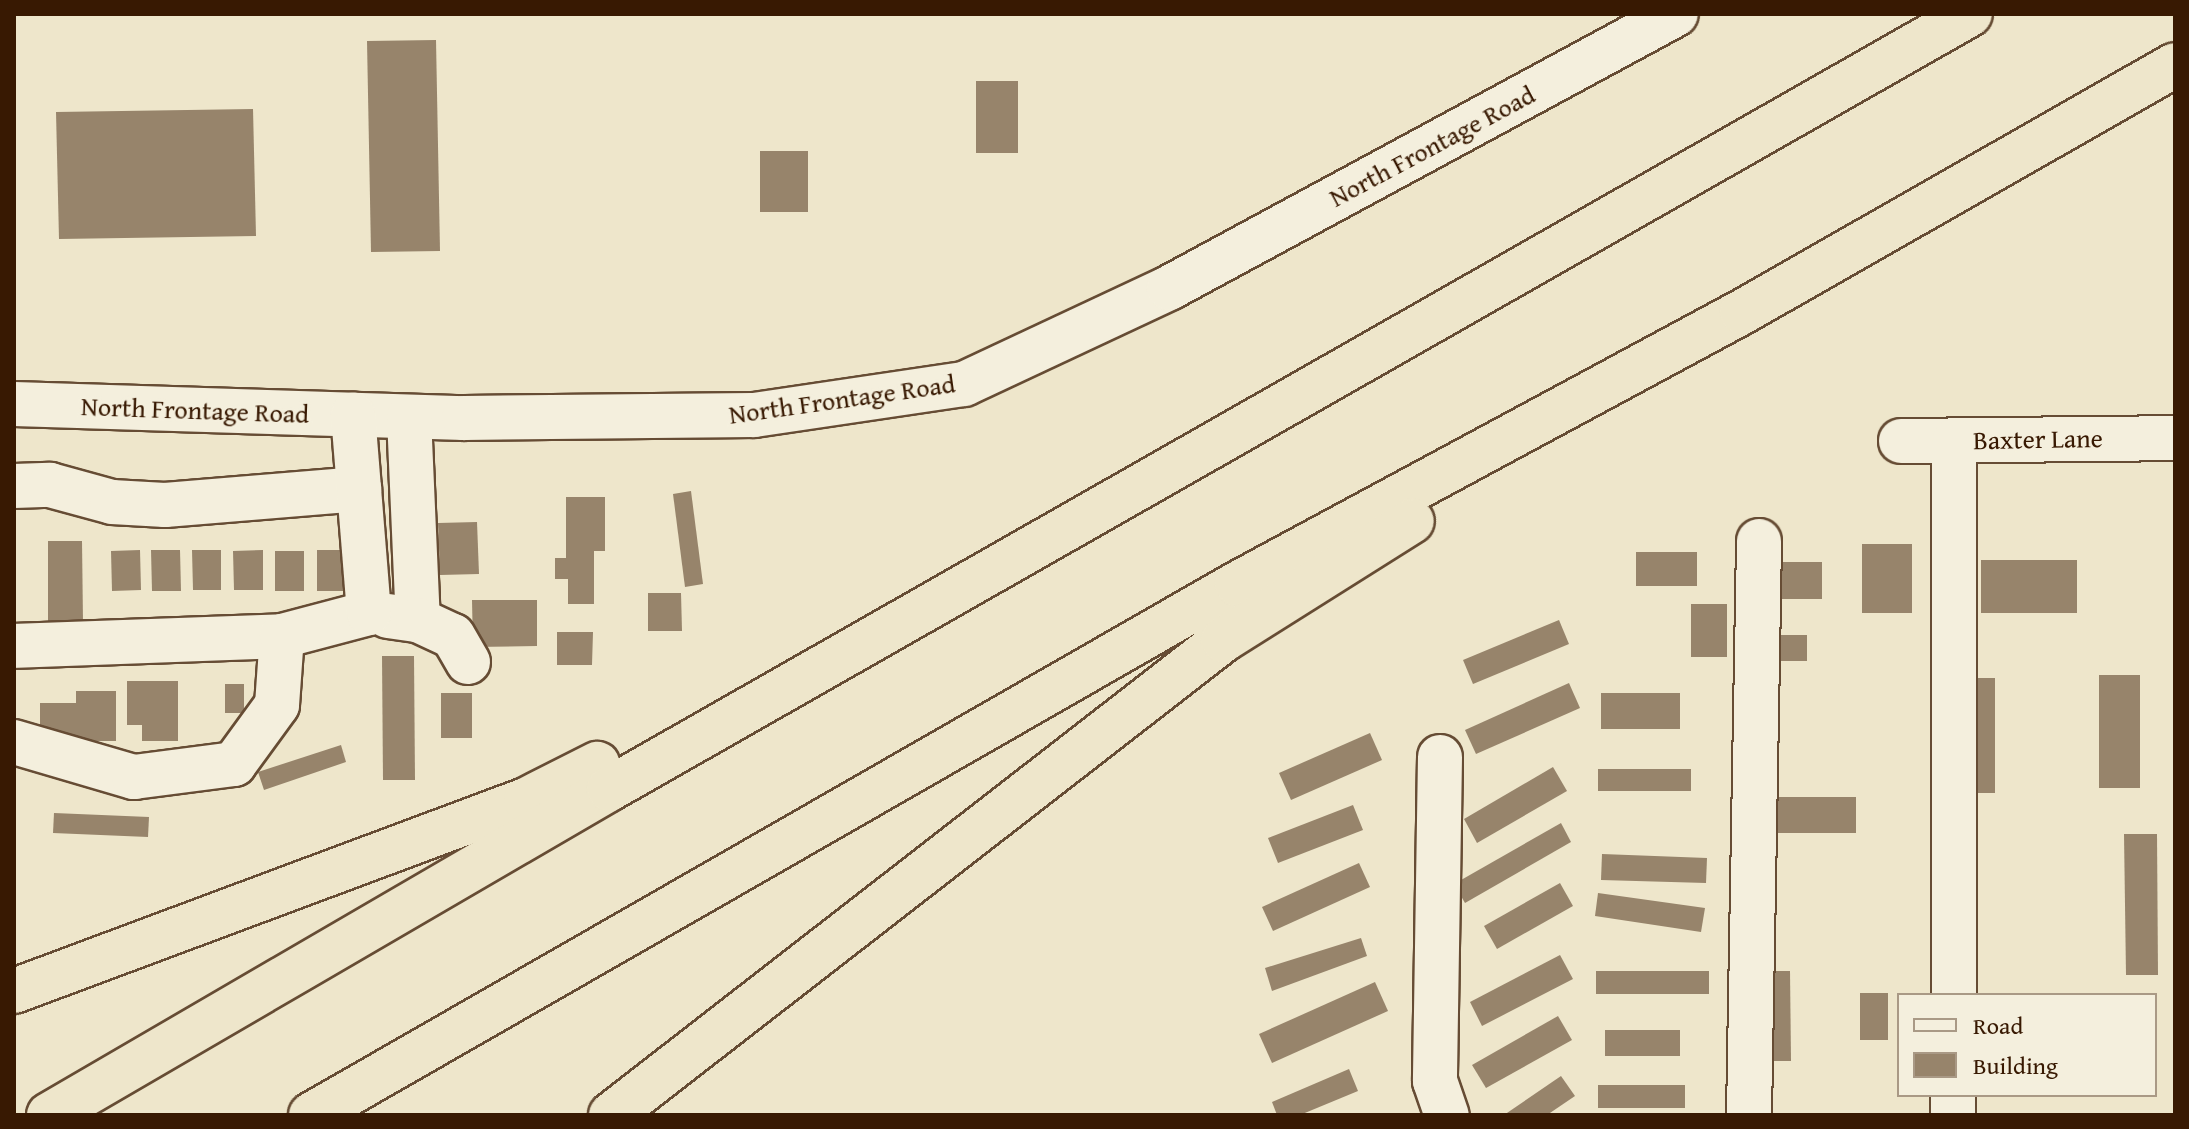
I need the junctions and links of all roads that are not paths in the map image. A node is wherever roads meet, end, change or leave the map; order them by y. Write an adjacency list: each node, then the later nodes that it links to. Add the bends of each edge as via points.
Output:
1 (1676, 14): 7 (street, North Frontage Road, via 1169,288 964,384 754,415)
2 (1970, 14): 13 (highway)
3 (2175, 65): 4 (highway)
4 (1742, 312): 25 (highway, via 1237,584); 26 (highway, via 1223,640)
5 (14, 404): 6 (street, North Frontage Road)
6 (353, 415): 7 (street, North Frontage Road); 12 (street)
7 (409, 417): 16 (street)
8 (2175, 438): 10 (street, Baxter Lane)
9 (1901, 441): 10 (street, Baxter Lane)
10 (1954, 441): 23 (street)
11 (14, 486): 12 (street, via 50,485 112,502 165,505)
12 (359, 489): 15 (street)
13 (1077, 522): 22 (highway, via 526,800); 24 (highway)
14 (1759, 541): 28 (street)
15 (369, 613): 16 (street); 17 (street)
16 (418, 620): 19 (street, via 453,636)
17 (282, 636): 18 (street); 20 (street, via 277,705 234,764 134,777)
18 (14, 646)
19 (468, 662)
20 (14, 742)
21 (1440, 757): 27 (street, via 1435,1081)
22 (14, 991)
23 (1954, 993)
24 (49, 1115)
25 (311, 1115)
26 (611, 1115)
27 (1447, 1115)
28 (1749, 1115)

